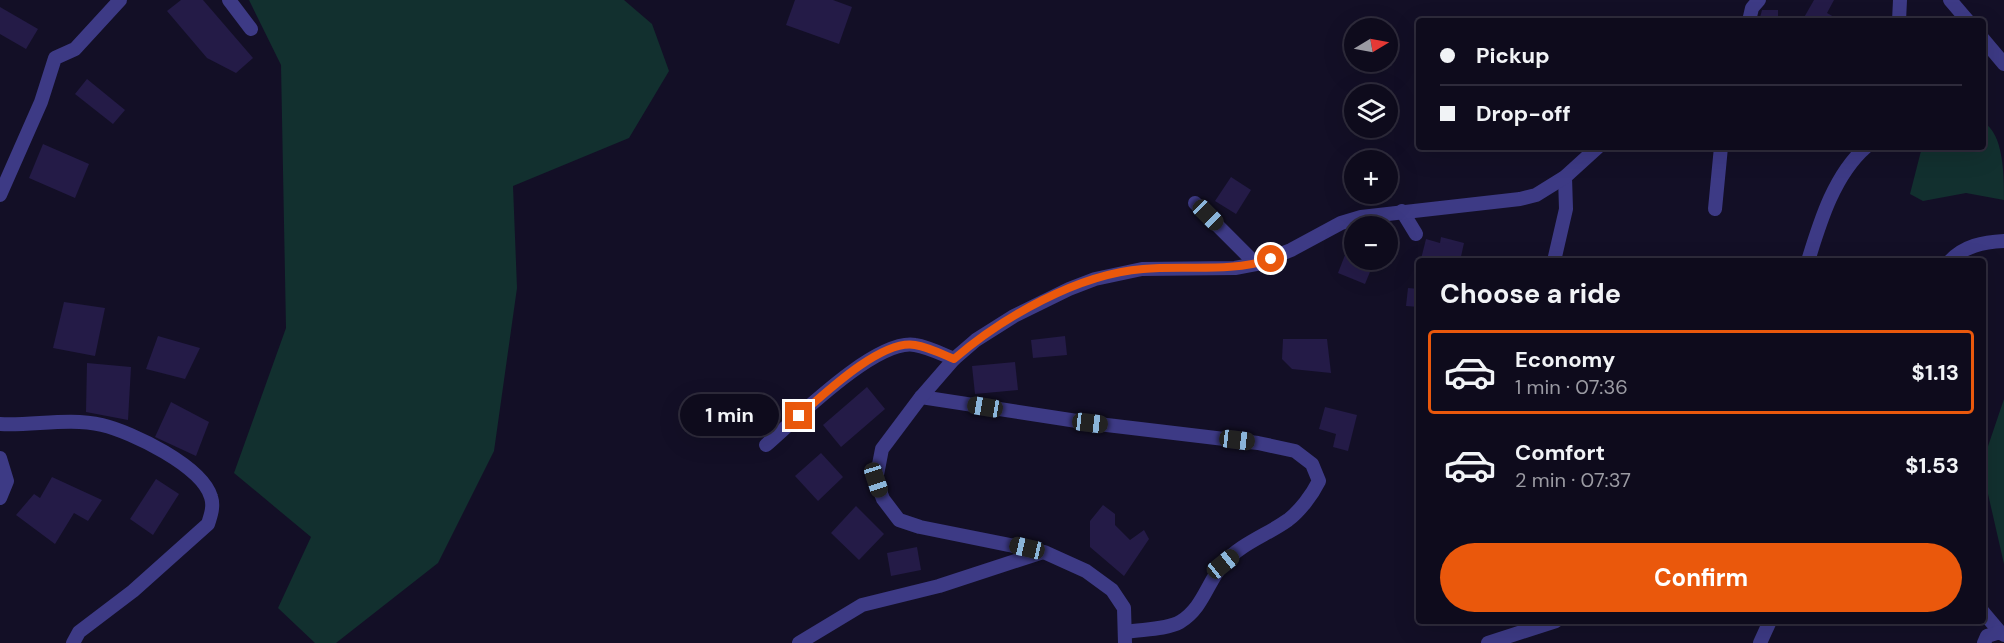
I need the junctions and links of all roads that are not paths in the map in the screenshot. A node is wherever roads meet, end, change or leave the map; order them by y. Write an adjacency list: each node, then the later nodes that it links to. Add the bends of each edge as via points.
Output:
1 (120, 0): 16 (street, via 75,49 55,58 41,102)
2 (229, 0): 9 (street)
3 (1759, 0): 6 (street)
4 (1900, 0): 7 (street)
5 (1950, 0): 8 (street)
6 (1750, 18)
7 (1899, 18)
8 (1965, 18)
9 (251, 29)
10 (1986, 43): 11 (street)
11 (2004, 64)
12 (1595, 150): 15 (street)
13 (1721, 150): 18 (street)
14 (1862, 150): 23 (street, via 1835,190)
15 (1565, 177): 19 (street, via 1548,189 1520,199); 22 (street, via 1566,209)
16 (0, 195)
17 (1195, 202): 25 (street)
18 (1715, 209)
19 (1402, 210): 20 (street); 25 (street, via 1341,223)
20 (1416, 234)
21 (2004, 241): 24 (street, via 1971,247)
22 (1555, 258)
23 (1809, 258)
24 (1953, 258)
25 (1256, 264): 26 (street, via 1235,268 1142,269 1095,279 1014,316)
26 (954, 359): 27 (street); 29 (street, via 914,344 893,349 850,371)
27 (921, 397): 32 (street, via 882,448 876,480 883,499 899,520 920,528); 37 (street, via 1090,423 1258,442 1295,451 1311,464 1319,481 1313,493 1289,520 1252,541 1223,564 1190,615 1177,623)
28 (0, 424): 38 (street, via 103,425 159,449 197,475 213,500 208,524 79,633)
29 (766, 446)
30 (0, 458): 31 (street, via 7,481)
31 (0, 498)
32 (1044, 552): 37 (street, via 1086,571 1112,590 1124,608); 39 (street, via 939,586 862,605)
33 (1986, 615): 36 (street)
34 (1547, 624): 40 (street)
35 (1769, 624): 41 (street)
36 (2002, 633): 42 (street, via 1987,636)
37 (1125, 637)
38 (73, 643)
39 (799, 643)
40 (1488, 643)
41 (1761, 643)
42 (1984, 643)

